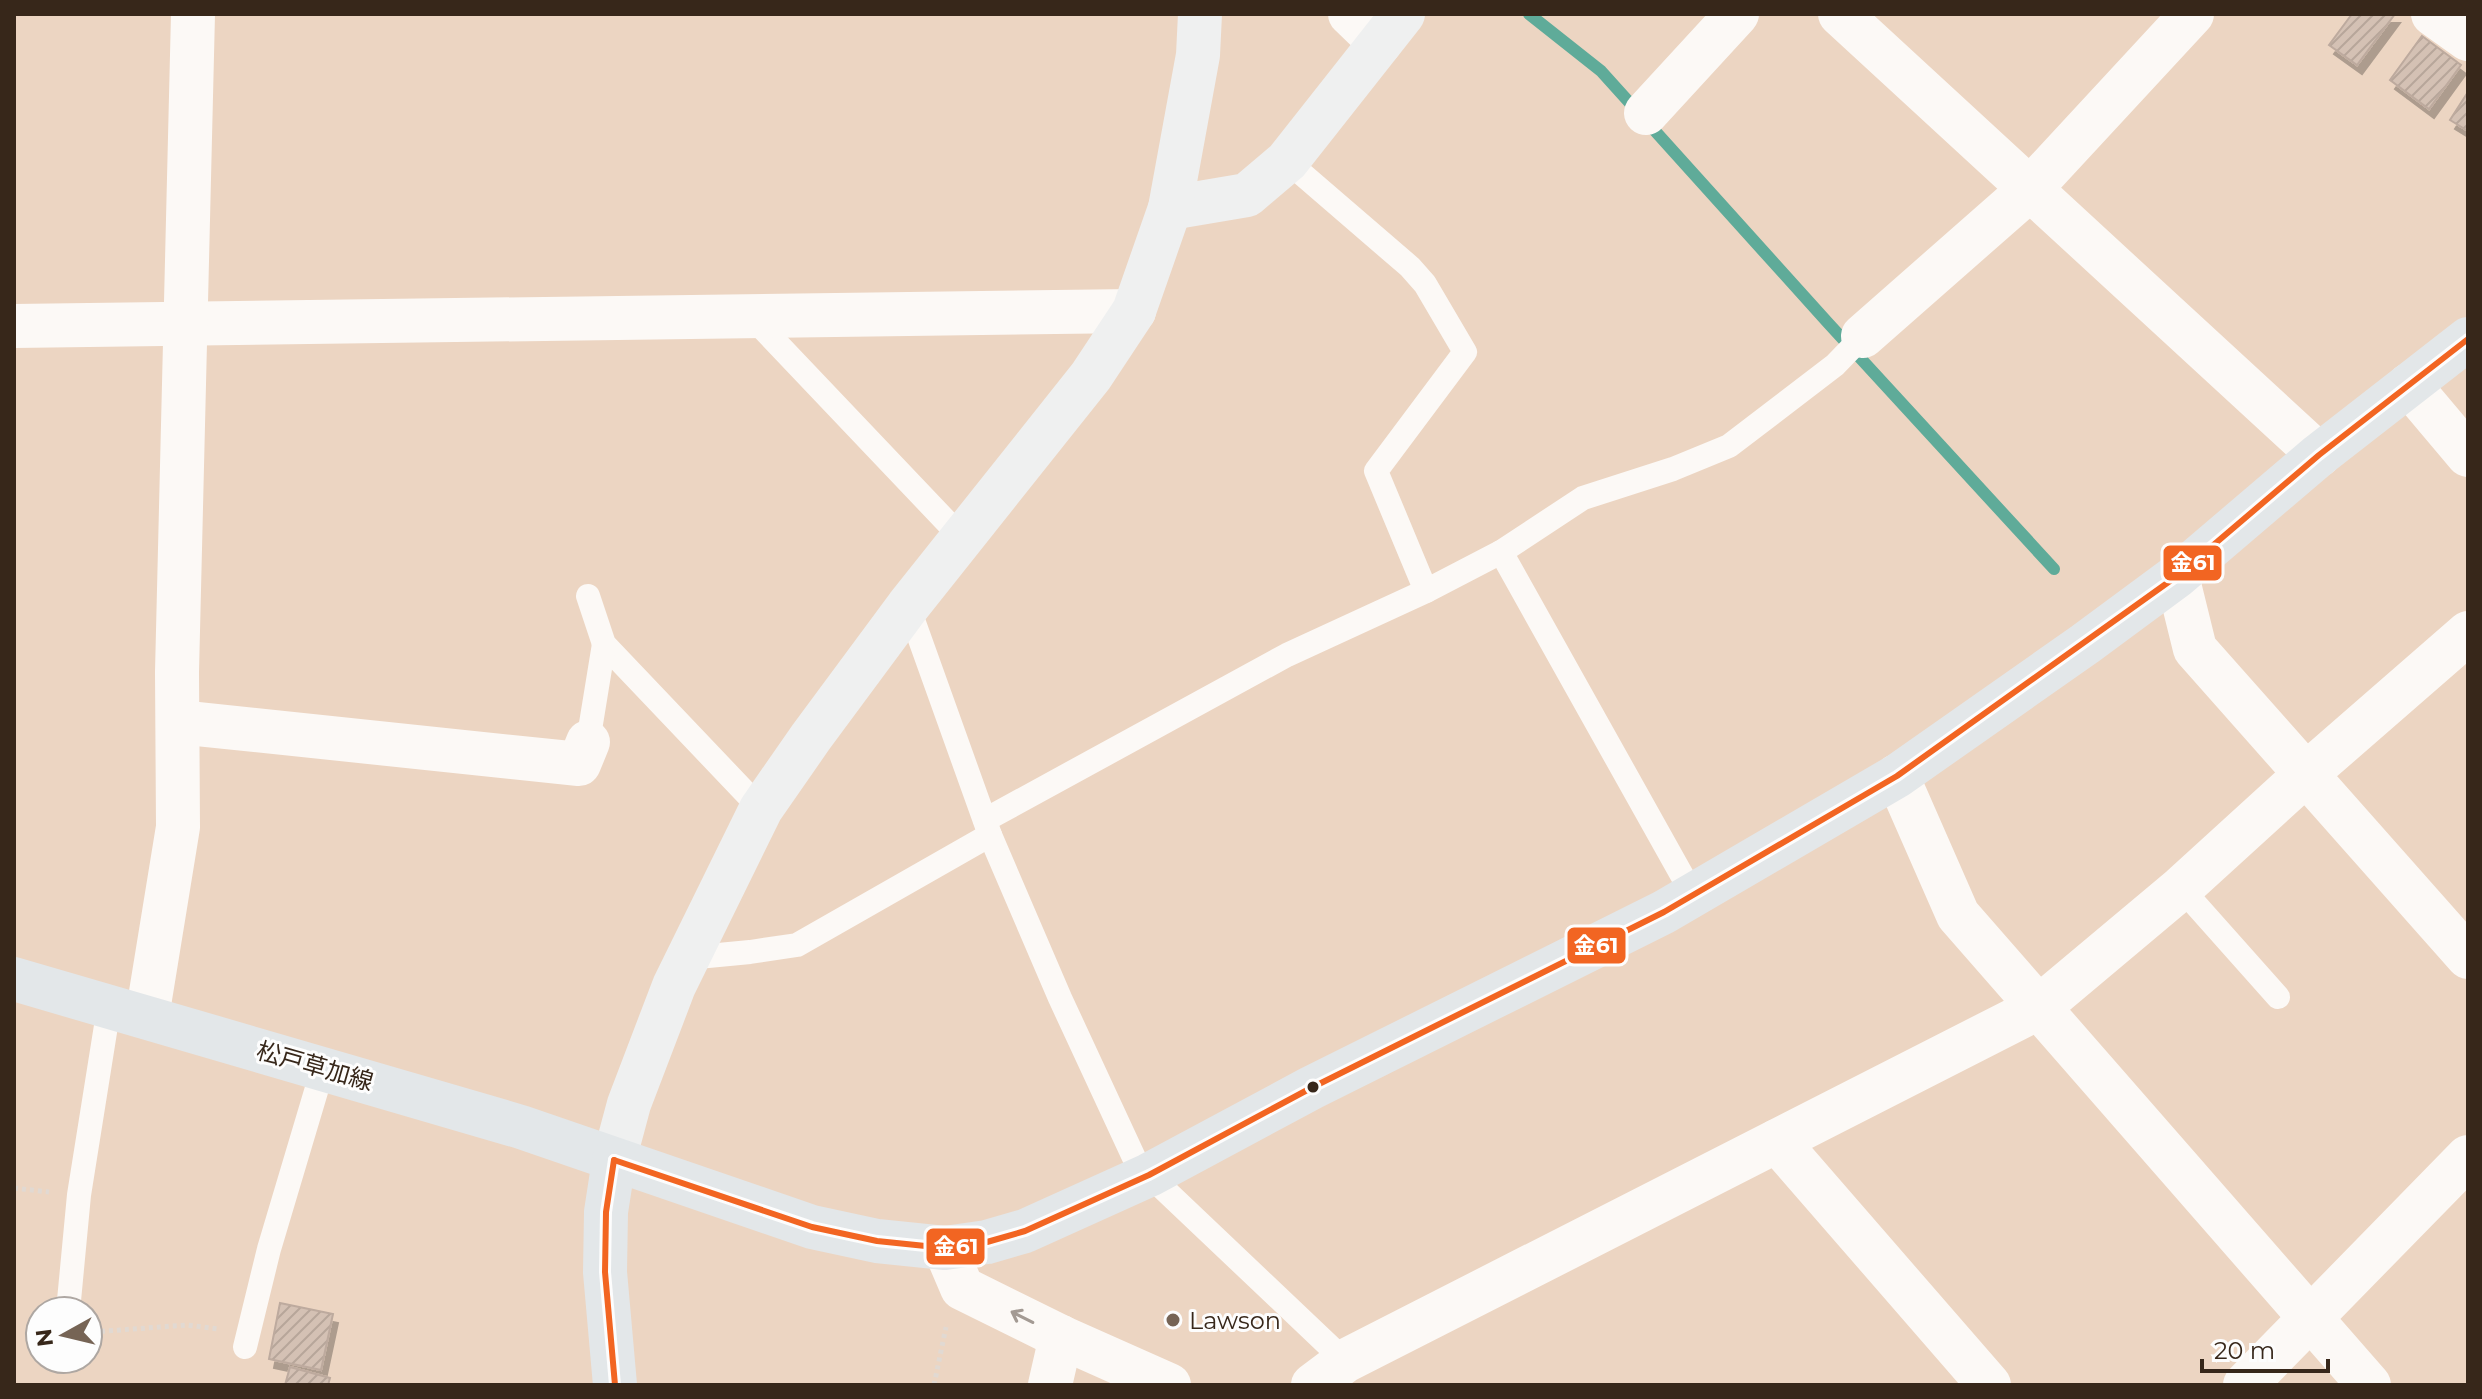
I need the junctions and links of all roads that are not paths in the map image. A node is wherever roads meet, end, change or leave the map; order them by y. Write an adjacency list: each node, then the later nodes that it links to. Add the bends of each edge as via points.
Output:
1 (193, 14): 15 (street)
2 (1200, 14): 12 (street, via 1198,55)
3 (1737, 14): 9 (street)
4 (1840, 14): 11 (street)
5 (2192, 14): 11 (street)
6 (2433, 14): 8 (street)
7 (1378, 24): 10 (street)
8 (2468, 39)
9 (1646, 113)
10 (1287, 161): 12 (street, via 1247,195); 25 (lane, via 1410,267 1465,352 1376,471)
11 (2029, 190): 17 (street); 20 (street)
12 (1170, 208): 13 (street)
13 (1134, 311): 14 (street); 22 (street, via 1091,376)
14 (751, 316): 15 (street); 22 (lane)
15 (187, 323): 16 (street); 30 (street)
16 (14, 326)
17 (1863, 336): 23 (lane, via 1835,365 1729,446 1583,498)
18 (2468, 339): 19 (main road, 松戸草加線)
19 (2409, 385): 20 (main road, 松戸草加線); 21 (street)
20 (2319, 455): 24 (main road, 松戸草加線)
21 (2468, 455)
22 (962, 538): 27 (street)
23 (1501, 552): 25 (lane); 37 (lane)
24 (2177, 576): 32 (street, via 2195,649); 33 (main road, 松戸草加線)
25 (1426, 591): 35 (lane, via 1287,655)
26 (588, 596): 29 (lane)
27 (908, 606): 34 (street); 35 (lane)
28 (2468, 633): 32 (street)
29 (604, 644): 31 (lane); 34 (lane)
30 (178, 722): 31 (street, via 579,764); 43 (street, via 178,827)
31 (588, 742)
32 (2305, 775): 36 (street); 38 (street)
33 (1897, 776): 37 (main road, 松戸草加線); 42 (street, via 1958,915)
34 (761, 809): 39 (street)
35 (988, 828): 39 (lane, via 797,945); 48 (lane, via 1060,998)
36 (2181, 888): 41 (lane); 42 (street)
37 (1693, 895): 48 (main road, 松戸草加線)
38 (2468, 957)
39 (687, 958): 47 (street, via 629,1104)
40 (14, 979): 43 (main road, 松戸草加線)
41 (2278, 997)
42 (2038, 1008): 45 (street); 51 (street)
43 (128, 1012): 44 (main road, 松戸草加線); 50 (lane, via 79,1195)
44 (323, 1068): 47 (main road, 松戸草加線); 53 (lane)
45 (1777, 1141): 54 (street); 58 (street)
46 (2468, 1157): 51 (street)
47 (614, 1160): 49 (main road, 松戸草加線, via 812,1227); 55 (main road, via 605,1272)
48 (1146, 1176): 49 (main road, 松戸草加線, via 1025,1231); 54 (lane)
49 (945, 1248): 52 (street, one-way to 49, via 962,1288)
50 (70, 1295)
51 (2310, 1318): 59 (street); 60 (street)
52 (1061, 1337): 56 (street); 57 (street)
53 (246, 1340)
54 (1329, 1373)
55 (615, 1385)
56 (1050, 1385)
57 (1169, 1385)
58 (1989, 1385)
59 (2245, 1385)
60 (2369, 1385)

